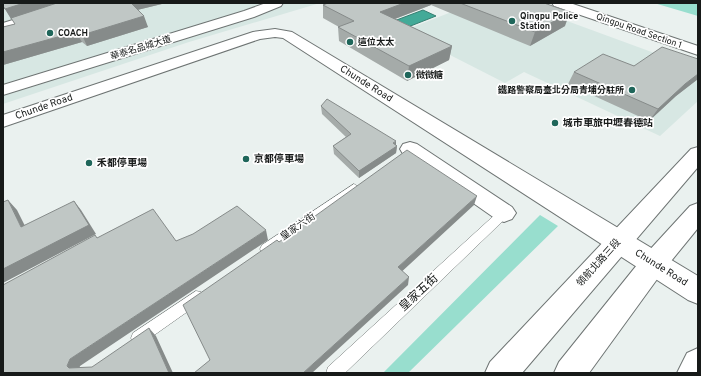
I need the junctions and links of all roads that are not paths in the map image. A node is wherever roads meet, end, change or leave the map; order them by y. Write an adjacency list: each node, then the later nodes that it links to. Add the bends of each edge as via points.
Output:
1 (74, 3): 6 (street)
2 (85, 3): 7 (street, via 58,9)
3 (255, 3): 9 (street, 華泰名品城大道)
4 (277, 3): 10 (street, 華泰名品城大道)
5 (558, 3): 8 (street, Qingpu Road Section 1)
6 (3, 24)
7 (3, 28)
8 (698, 50)
9 (3, 80)
10 (3, 90)
11 (3, 121): 17 (street, Chunde Road, via 258,35 288,35)
12 (404, 153): 16 (street)
13 (698, 154): 17 (street, 領航北路三段)
14 (365, 180): 18 (lane, 皇家六街)
15 (698, 212): 19 (street)
16 (504, 213): 24 (lane, 皇家五街)
17 (619, 240): 19 (street, Chunde Road); 25 (street, 領航北路三段)
18 (255, 256)
19 (654, 264): 21 (street, Chunde Road); 26 (street)
20 (210, 288): 22 (lane)
21 (698, 290)
22 (126, 346)
23 (698, 364): 27 (street)
24 (334, 373)
25 (501, 373)
26 (570, 373)
27 (693, 373)

